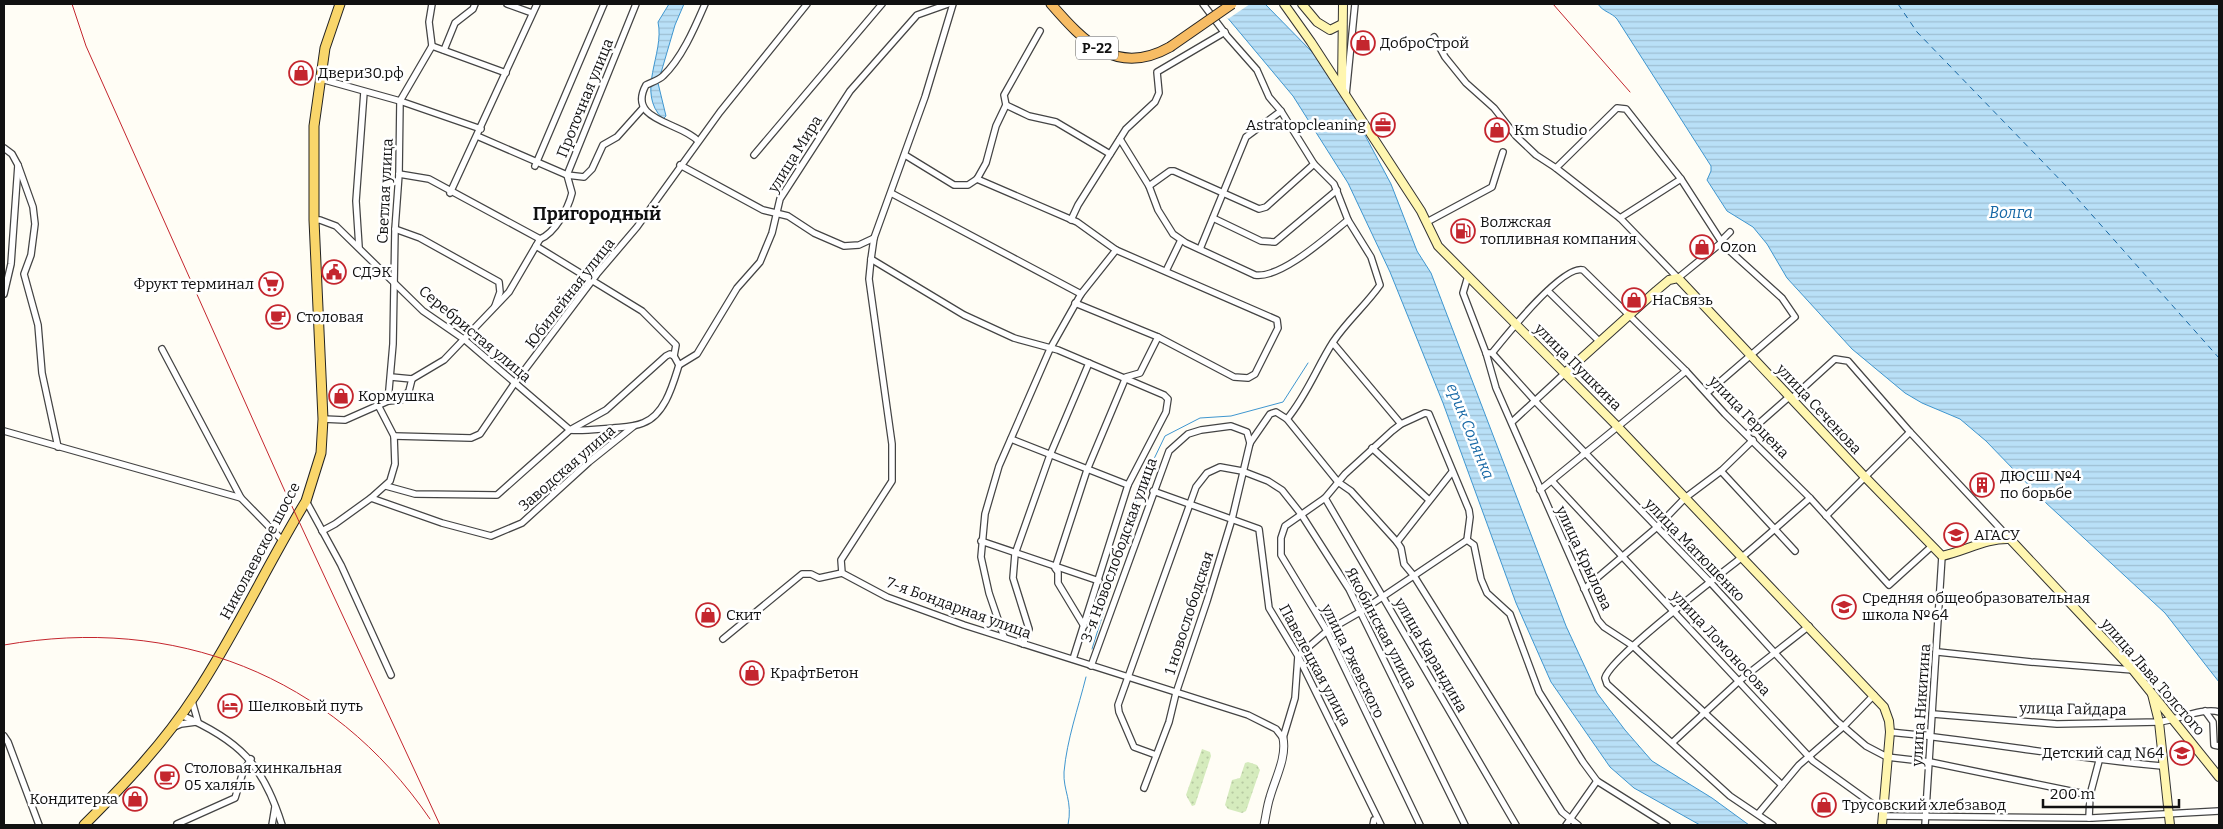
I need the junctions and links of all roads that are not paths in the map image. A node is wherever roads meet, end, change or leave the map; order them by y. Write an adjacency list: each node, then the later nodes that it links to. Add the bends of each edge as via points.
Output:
1 (340, 4): 28 (main road, Николаевское шоссе, via 325,48)
2 (432, 4): 25 (street, via 429,22)
3 (475, 4): 26 (street, via 455,23)
4 (507, 4): 20 (street)
5 (537, 4): 20 (street)
6 (604, 4): 44 (street)
7 (636, 4): 50 (street, Проточная улица)
8 (705, 4): 33 (street, via 684,46 662,77 646,85)
9 (807, 4): 38 (street, Юбилейная улица)
10 (882, 4): 42 (street)
11 (948, 4): 58 (street, улица Мира, via 918,15 850,91 783,193)
12 (953, 4): 43 (street)
13 (1051, 4): 15 (highway, Р-22, bridge, via 1086,41 1124,59 1146,57 1170,47)
14 (1204, 4): 23 (street)
15 (1232, 4)
16 (1284, 4): 30 (main road, улица Пушкина)
17 (1302, 4): 21 (main road, via 1324,27 1330,30)
18 (1343, 4): 21 (main road)
19 (1355, 4): 30 (street)
20 (532, 13): 27 (street)
21 (1342, 24): 30 (main road)
22 (1040, 31): 32 (street, via 1004,95)
23 (1224, 32): 34 (street, via 1257,70 1269,97); 37 (street, via 1156,72 1159,93 1155,102 1126,129)
24 (1434, 36): 48 (street, via 1445,57 1466,83 1494,108 1532,152)
25 (432, 46): 26 (street); 31 (street)
26 (444, 50): 27 (street)
27 (506, 73): 35 (street)
28 (321, 79): 29 (street); 61 (main road, Николаевское шоссе, via 314,126)
29 (364, 92): 31 (street); 72 (street, via 356,201)
30 (1344, 92): 64 (main road, улица Пушкина)
31 (400, 101): 35 (street); 49 (street, Светлая улица)
32 (1006, 104): 41 (street, via 1029,116 1056,122); 52 (street)
33 (643, 108): 38 (street, via 659,120 686,130); 50 (street, via 617,137 603,145 588,175 580,178)
34 (1281, 111): 45 (street); 56 (street, via 1246,137)
35 (480, 129): 36 (street)
36 (477, 136): 44 (street); 55 (street)
37 (1120, 139): 41 (street); 53 (street)
38 (698, 141): 47 (street, Юбилейная улица)
39 (4, 148): 46 (street)
40 (1503, 152): 64 (street, via 1492,187)
41 (1110, 154): 62 (street)
42 (754, 155)
43 (905, 155): 52 (street, via 954,184 968,185); 57 (street)
44 (536, 164): 50 (street)
45 (1314, 164): 54 (street, via 1329,177); 56 (street, via 1262,208 1255,208)
46 (18, 165): 82 (street, via 11,264); 124 (street, via 33,207 35,224 31,255 24,274 38,325 42,373)
47 (680, 165): 58 (street); 80 (street, Юбилейная улица, via 637,227)
48 (1556, 168): 51 (street, via 1617,108 1623,108); 60 (street)
49 (399, 174): 55 (street, via 429,180); 65 (street, Светлая улица)
50 (566, 175): 68 (street, Проточная улица, via 572,193 570,198 551,232)
51 (1681, 179): 60 (street); 70 (street)
52 (977, 180): 62 (street)
53 (1149, 186): 56 (street, via 1170,171); 69 (street, via 1158,210 1173,234)
54 (1337, 190): 59 (street, via 1270,244); 63 (street)
55 (450, 192): 68 (street)
56 (1223, 192): 59 (street)
57 (891, 193): 67 (street); 83 (street)
58 (776, 215): 67 (street, via 788,216 814,233 848,247); 98 (street, улица Мира, via 760,262 737,288 697,354)
59 (1212, 218): 74 (street)
60 (1620, 218): 78 (street)
61 (314, 220): 72 (street, Серебристая улица, via 336,226); 110 (main road, Николаевское шоссе)
62 (1071, 220): 73 (street)
63 (1348, 220): 74 (street, via 1286,267 1264,276); 91 (street, via 1371,257 1380,285)
64 (1427, 222): 77 (main road, улица Пушкина, via 1438,246)
65 (395, 229): 79 (street, Светлая улица); 85 (street, via 420,238 499,282 500,292)
66 (1730, 232): 70 (street)
67 (874, 238): 75 (street)
68 (540, 239): 71 (street, Проточная улица)
69 (1181, 240): 74 (street); 76 (street)
70 (1721, 242): 78 (street); 95 (street, via 1782,298 1795,317)
71 (536, 246): 80 (street); 85 (street, Проточная улица, via 509,292)
72 (359, 248): 79 (street, Серебристая улица)
73 (1116, 250): 76 (street); 83 (street)
74 (1200, 250)
75 (871, 259): 93 (street, via 964,315 1014,338); 165 (street, via 869,279 894,472 887,490 842,560)
76 (1166, 271): 88 (street, via 1277,320 1278,328 1255,374 1248,378 1234,377)
77 (1468, 276): 87 (main road, улица Пушкина); 94 (street, улица Крылова, via 1463,293)
78 (1678, 278): 86 (main road, via 1669,280); 95 (main road, улица Сеченова)
79 (394, 280): 89 (street, Серебристая улица, via 423,310); 101 (street, Светлая улица)
80 (592, 280): 96 (street, via 642,311 674,342); 104 (street, Юбилейная улица)
81 (1548, 291): 86 (street, улица Герцена, via 1574,270 1580,269 1586,271); 87 (street); 90 (street)
82 (4, 294)
83 (1081, 294): 84 (street)
84 (1075, 304): 88 (street); 93 (street)
85 (493, 310): 89 (street, Проточная улица)
86 (1630, 315): 90 (main road); 99 (street, улица Герцена)
87 (1515, 324): 94 (street); 100 (main road, улица Пушкина)
88 (1158, 338): 102 (street, via 1140,373)
89 (465, 340): 103 (street, Проточная улица, via 444,360); 104 (street, Серебристая улица)
90 (1600, 342): 100 (main road)
91 (1332, 343): 111 (street, via 1299,405); 113 (street)
92 (162, 349): 139 (street)
93 (1050, 349): 97 (street); 121 (street)
94 (1489, 353): 108 (street, улица Матюшенко); 112 (street, улица Крылова, via 1496,388)
95 (1750, 355): 105 (street); 106 (main road, улица Сеченова)
96 (674, 356): 98 (street); 116 (street, via 666,356 606,410)
97 (1089, 363): 102 (street); 127 (street)
98 (679, 365): 114 (street, via 673,386 657,413 647,422)
99 (1686, 370): 105 (street, улица Герцена); 115 (street)
100 (1565, 373): 108 (street); 115 (main road, улица Пушкина)
101 (391, 377): 103 (street); 107 (street, Светлая улица)
102 (1126, 377): 128 (street); 135 (street, 3-я Новослободская улица, via 1168,399 1166,412)
103 (412, 378): 107 (street, via 406,396 395,402)
104 (514, 384): 116 (street, Серебристая улица); 120 (street, Юбилейная улица, via 476,437)
105 (1707, 393): 119 (street, улица Герцена)
106 (1790, 398): 118 (street, улица Льва Толстого, via 1838,358 1848,361); 119 (street); 132 (main road, улица Сеченова)
107 (388, 401): 109 (street)
108 (1536, 402): 112 (street); 126 (street, улица Матюшенко)
109 (379, 407): 110 (street, via 345,420); 120 (street)
110 (323, 419): 145 (main road, Николаевское шоссе, via 321,453)
111 (1287, 419): 123 (street, 1 новослободская, via 1276,412 1270,414); 134 (street)
112 (1512, 422): 137 (street, улица Крылова)
113 (1402, 424): 125 (street, улица Ржевского); 131 (street, улица Ржевского, via 1420,414 1428,414)
114 (634, 426): 116 (street); 140 (street, Заводская улица, via 522,523 490,536)
115 (1618, 426): 126 (street); 142 (main road, улица Пушкина)
116 (570, 430): 136 (street, via 497,495 415,494)
117 (4, 431): 124 (street)
118 (1910, 432): 132 (street); 153 (street, улица Льва Толстого)
119 (1747, 434): 122 (street, улица Герцена)
120 (394, 436): 136 (street, via 395,464)
121 (1011, 439): 127 (street); 156 (street, via 984,514)
122 (1753, 440): 130 (street); 143 (street, улица Герцена)
123 (1250, 443): 129 (street, 1 новослободская); 138 (street, 3-я Новослободская улица, via 1247,432 1231,426 1188,434 1165,456)
124 (58, 447): 139 (street)
125 (1372, 448): 134 (street, улица Ржевского); 144 (street)
126 (1586, 453): 133 (street); 150 (street, улица Матюшенко)
127 (1050, 455): 128 (street); 160 (street)
128 (1087, 470): 135 (street); 164 (street)
129 (1242, 471): 146 (street, Якобинская улица, via 1220,467 1212,469 1199,481); 147 (street, Якобинская улица, via 1276,485); 149 (street, 1 новослободская)
130 (1721, 471): 142 (street); 151 (street)
131 (1452, 472): 144 (street); 154 (street, via 1469,510)
132 (1865, 477): 148 (street); 158 (main road, улица Сеченова)
133 (1552, 480): 137 (street); 162 (street, улица Ломоносова)
134 (1338, 482): 141 (street, улица Ржевского); 157 (street, via 1351,491)
135 (1128, 485): 167 (street, 3-я Новослободская улица)
136 (386, 486): 140 (street)
137 (1540, 490): 169 (street, улица Крылова)
138 (1153, 491): 146 (street, Павелецкая улица); 184 (street, 3-я Новослободская улица)
139 (241, 498): 155 (street)
140 (371, 498): 152 (street)
141 (1325, 498): 147 (street, улица Ржевского); 170 (street, улица Карандина)
142 (1685, 498): 150 (street); 163 (main road, улица Пушкина)
143 (1810, 498): 148 (street, улица Герцена); 151 (street)
144 (1429, 500): 157 (street)
145 (306, 501): 152 (street); 155 (main road, Николаевское шоссе)
146 (1190, 504): 149 (street, Павелецкая улица); 187 (street, Якобинская улица)
147 (1301, 514): 171 (street, Якобинская улица); 175 (street, улица Ржевского, via 1283,530 1280,552)
148 (1826, 516): 158 (street, улица Герцена, via 1889,585)
149 (1232, 519): 182 (street, Павелецкая улица, via 1259,529 1269,608); 190 (street, 1 новослободская)
150 (1656, 528): 162 (street); 168 (street, улица Матюшенко)
151 (1774, 528): 159 (street); 163 (street)
152 (322, 530): 186 (street)
153 (2010, 539): 161 (main road, via 1994,539); 185 (main road, улица Льва Толстого)
154 (1467, 540): 166 (street); 218 (street, via 1474,545 1487,592 1510,614 1539,692)
155 (283, 541): 192 (main road, Николаевское шоссе, via 219,658)
156 (980, 541): 160 (street); 176 (street, via 984,574)
157 (1397, 542): 166 (street, via 1404,564)
158 (1932, 546): 161 (main road, улица Сеченова)
159 (1795, 551)
160 (1016, 554): 164 (street); 178 (street, via 1013,578 1029,629)
161 (1942, 556): 180 (street, улица Никитина)
162 (1622, 557): 169 (street); 172 (street, улица Ломоносова)
163 (1742, 557): 168 (street); 174 (main road, улица Пушкина)
164 (1055, 568): 167 (street); 173 (street, via 1058,583)
165 (842, 573): 176 (street, 7-я Бондарная улица, via 888,597); 177 (street, via 819,578 802,574)
166 (1414, 576): 170 (street); 229 (street)
167 (1099, 582): 173 (street, 3-я Новослободская улица)
168 (1710, 582): 172 (street); 181 (street, улица Матюшенко)
169 (1584, 589): 179 (street, улица Крылова, via 1604,627)
170 (1383, 596): 171 (street); 239 (street, улица Карандина)
171 (1360, 612): 175 (street); 238 (street, Якобинская улица)
172 (1674, 612): 179 (street); 188 (street, улица Ломоносова)
173 (1084, 626): 183 (street, 3-я Новослободская улица)
174 (1809, 626): 181 (street); 191 (main road, улица Пушкина)
175 (1326, 631): 182 (street); 237 (street, улица Ржевского)
176 (1004, 637): 178 (street, 7-я Бондарная улица)
177 (723, 638)
178 (1023, 644): 183 (street, 7-я Бондарная улица)
179 (1633, 646): 195 (street, улица Крылова); 208 (street, via 1608,672 1607,684)
180 (1938, 652): 185 (street); 196 (street, улица Никитина)
181 (1774, 653): 188 (street); 202 (street, улица Матюшенко)
182 (1298, 656): 207 (street, via 1294,698); 236 (street, Павелецкая улица)
183 (1073, 659): 184 (street, 7-я Бондарная улица)
184 (1091, 666): 187 (street, 7-я Бондарная улица)
185 (2133, 670): 189 (main road, улица Льва Толстого)
186 (391, 675)
187 (1128, 678): 190 (street, 7-я Бондарная улица); 210 (street, Якобинская улица, via 1118,712 1134,747)
188 (1739, 681): 195 (street); 211 (street, улица Ломоносова)
189 (2152, 692): 198 (main road, улица Льва Толстого); 200 (main road)
190 (1176, 693): 207 (street, 7-я Бондарная улица, via 1256,718 1276,729); 210 (street, 1 новослободская)
191 (1874, 695): 202 (street); 204 (main road, улица Пушкина, via 1884,707)
192 (192, 700): 197 (main road, Николаевское шоссе); 199 (street)
193 (2205, 711): 194 (street, улица Гайдара); 198 (street, улица Гайдара); 201 (street)
194 (2219, 712)
195 (1704, 713): 208 (street); 219 (street, улица Крылова)
196 (1933, 714): 200 (street, улица Гайдара, via 2057,724); 206 (street, улица Никитина)
197 (180, 715): 199 (street); 203 (main road, Николаевское шоссе)
198 (2175, 720): 200 (street, улица Гайдара); 217 (main road, улица Льва Толстого)
199 (198, 722): 203 (street); 213 (street)
200 (2158, 722): 216 (main road)
201 (2216, 722): 209 (street, via 2213,739 2214,745)
202 (1844, 726): 211 (street); 212 (street, улица Матюшенко, via 1866,746)
203 (170, 729): 232 (main road, Николаевское шоссе, via 125,783)
204 (1890, 732): 206 (street); 212 (main road)
205 (4, 736): 231 (street)
206 (1931, 736): 214 (street); 215 (street, улица Никитина)
207 (1283, 738): 235 (street, via 1282,759)
208 (1673, 742): 225 (street, via 1730,796)
209 (2219, 746)
210 (1156, 755): 220 (street, 1 новослободская)
211 (1810, 757): 219 (street); 224 (street, улица Ломоносова)
212 (1887, 757): 215 (street); 224 (main road)
213 (251, 759): 222 (street); 230 (street, via 235,798)
214 (2099, 761): 216 (street); 221 (street)
215 (1930, 762): 221 (street); 227 (street, улица Никитина)
216 (2162, 766): 226 (main road)
217 (2219, 777)
218 (1596, 781): 229 (street); 241 (street)
219 (1782, 785): 225 (street)
220 (1144, 788)
221 (2090, 795): 228 (street)
222 (275, 805): 233 (street); 234 (street)
223 (2219, 811): 226 (street)
224 (1883, 812): 227 (street); 243 (main road)
225 (1758, 814): 242 (street)
226 (2168, 814): 228 (street); 245 (main road)
227 (1926, 817): 228 (street); 244 (street, улица Никитина)
228 (2089, 818)
229 (1568, 823): 240 (street)
230 (177, 824)
231 (39, 825)
232 (84, 825)
233 (272, 825)
234 (282, 825)
235 (1264, 825)
236 (1382, 825)
237 (1420, 825)
238 (1465, 825)
239 (1516, 825)
240 (1578, 825)
241 (1667, 825)
242 (1774, 825)
243 (1882, 825)
244 (1925, 825)
245 (2170, 825)

